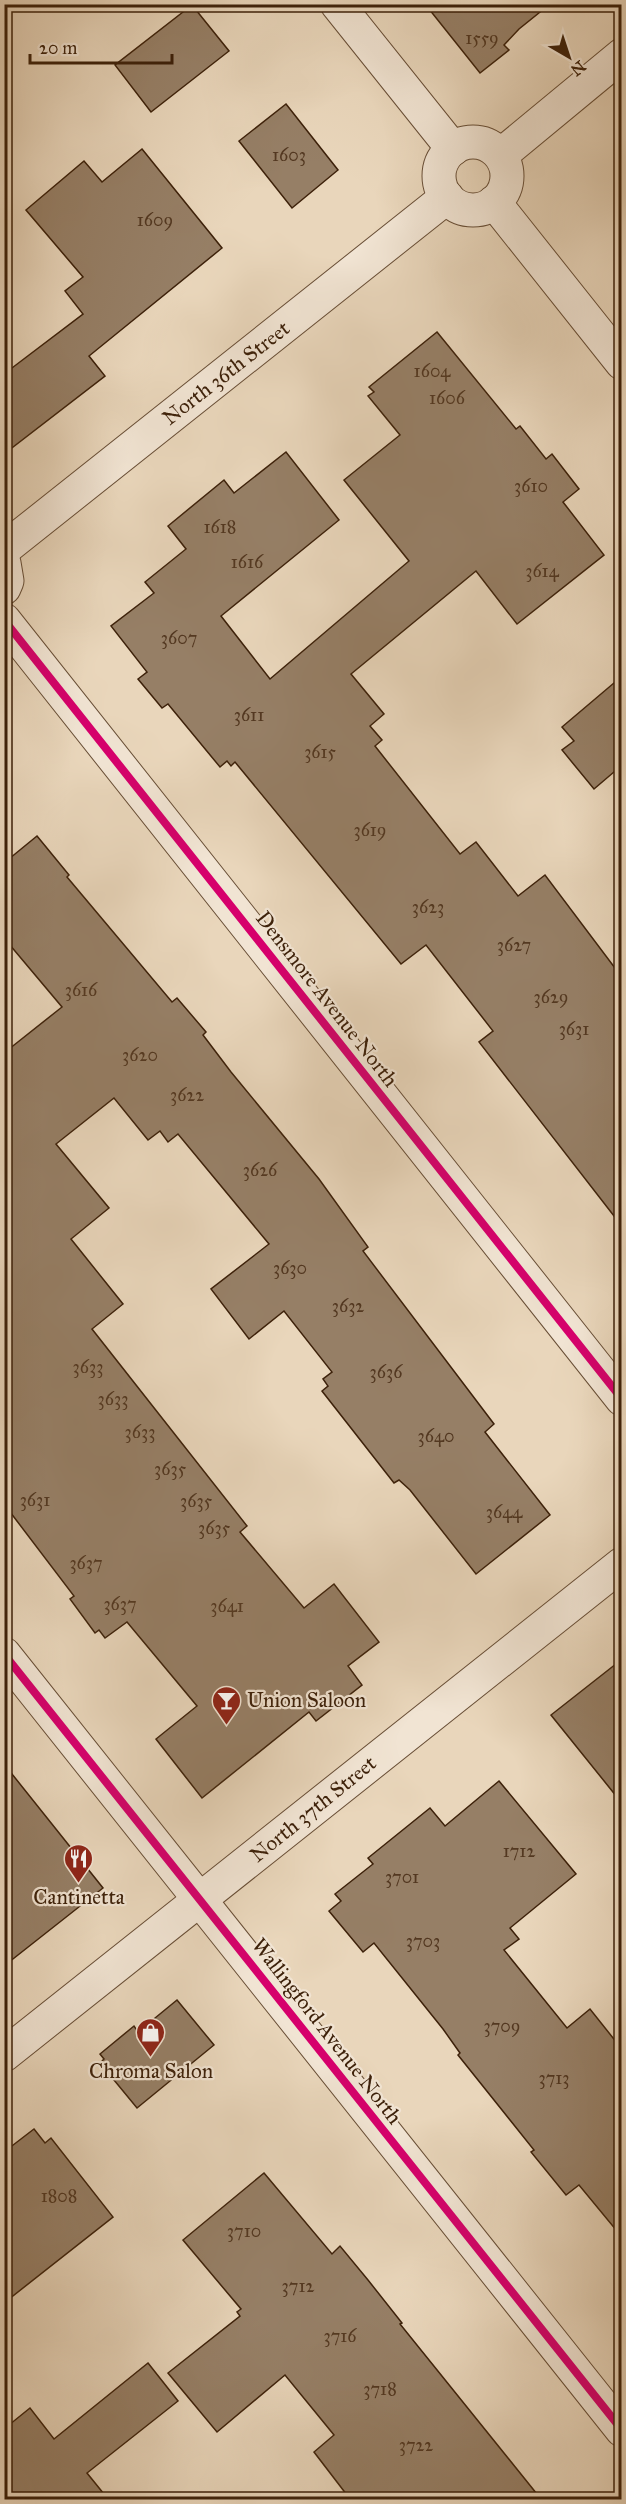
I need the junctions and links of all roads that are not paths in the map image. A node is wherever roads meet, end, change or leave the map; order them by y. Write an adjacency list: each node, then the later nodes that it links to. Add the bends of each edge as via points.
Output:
1 (337, 4): 3 (street)
2 (621, 55): 4 (street)
3 (453, 148): 4 (street, via 482,142); 5 (street, via 439,172)
4 (501, 155): 6 (street, via 508,178)
5 (447, 197): 6 (street, via 471,210); 8 (street, North 36th Street)
6 (494, 202): 7 (street)
7 (621, 363)
8 (4, 549)
9 (4, 562): 10 (street)
10 (4, 588)
11 (4, 620): 12 (street, Densmore Avenue North)
12 (621, 1399)
13 (621, 1564): 15 (street, North 37th Street)
14 (4, 1654): 15 (street, Wallingford Avenue North)
15 (200, 1899): 16 (street, North 37th Street); 17 (street, Wallingford Avenue North)
16 (4, 2055)
17 (621, 2430)

